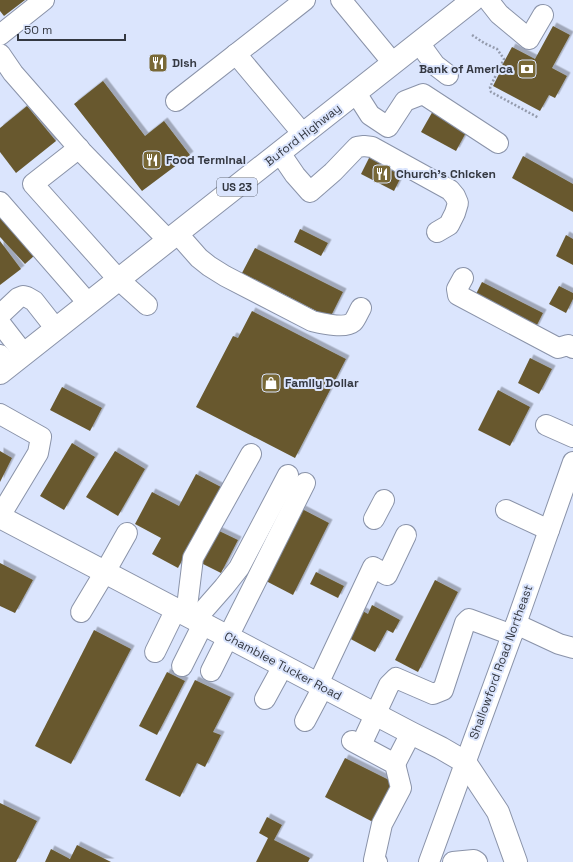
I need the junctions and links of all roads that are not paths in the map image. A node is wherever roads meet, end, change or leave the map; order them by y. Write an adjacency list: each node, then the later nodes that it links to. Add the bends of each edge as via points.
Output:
1 (44, 0): 7 (street)
2 (305, 0): 10 (street)
3 (341, 0): 11 (street)
4 (473, 0): 8 (main road, Buford Highway / US 23)
5 (488, 0): 6 (street, via 499,14 529,39)
6 (543, 15)
7 (0, 35)
8 (419, 43): 11 (main road, Buford Highway / US 23); 12 (street, via 435,65)
9 (0, 54): 17 (street, via 13,73)
10 (236, 54): 14 (street); 15 (street)
11 (394, 64): 13 (main road, Buford Highway / US 23)
12 (448, 75)
13 (356, 93): 15 (main road, Buford Highway / US 23); 16 (street, via 370,115 388,127 405,101 423,94)
14 (176, 101)
15 (303, 134): 18 (main road, Buford Highway / US 23)
16 (498, 143)
17 (79, 148): 21 (street); 23 (street, via 33,184)
18 (280, 153): 20 (street, via 294,175 310,192 357,148 372,147 450,190 455,196 458,203 455,213 448,225); 21 (main road, Buford Highway / US 23)
19 (0, 202): 24 (street)
20 (437, 232)
21 (173, 237): 23 (main road, Buford Highway / US 23); 26 (street, via 225,276 312,321 351,324)
22 (463, 278): 30 (street, via 457,289 458,294 558,348 568,345)
23 (118, 279): 24 (main road, Buford Highway / US 23); 25 (street)
24 (88, 303): 29 (main road, Buford Highway / US 23)
25 (147, 305)
26 (361, 308)
27 (0, 315): 29 (street, via 23,296 34,301)
28 (0, 323): 31 (street)
29 (56, 328): 31 (main road, Buford Highway / US 23)
30 (573, 348)
31 (8, 362)
32 (0, 414): 39 (street, via 41,438 38,453)
33 (546, 425): 34 (street)
34 (573, 437)
35 (252, 454): 46 (street, via 193,558)
36 (573, 462): 41 (street, Shallowford Road Northeast)
37 (384, 500): 40 (street)
38 (506, 510): 41 (street)
39 (0, 516): 44 (main road, Chamblee Tucker Road)
40 (374, 519)
41 (549, 530): 47 (street, Shallowford Road Northeast)
42 (127, 533): 44 (street)
43 (406, 535): 54 (street, via 387,575 373,568)
44 (105, 572): 45 (street); 46 (main road, Chamblee Tucker Road)
45 (81, 612)
46 (190, 617): 48 (main road, Chamblee Tucker Road); 48 (street, via 224,587 239,568 296,479); 50 (street); 51 (street)
47 (514, 629): 49 (street); 56 (street, via 470,619 465,623 442,690 433,694 396,678 389,685); 59 (street, Shallowford Road Northeast)
48 (228, 637): 52 (main road, Chamblee Tucker Road); 53 (street)
49 (573, 648)
50 (155, 652)
51 (182, 666)
52 (282, 666): 54 (main road, Chamblee Tucker Road); 55 (street)
53 (211, 671)
54 (320, 686): 56 (main road, Chamblee Tucker Road); 57 (street)
55 (265, 699)
56 (374, 714): 58 (main road, Chamblee Tucker Road); 60 (street, via 356,743)
57 (305, 721)
58 (411, 733): 59 (main road, Chamblee Tucker Road); 60 (street)
59 (465, 762): 62 (street, Shallowford Road Northeast); 65 (main road, Chamblee Tucker Road, via 498,812)
60 (395, 764): 61 (street, via 401,788 382,824 374,860)
61 (376, 862)
62 (429, 862)
63 (453, 862): 64 (street)
64 (477, 862)
65 (516, 862)

